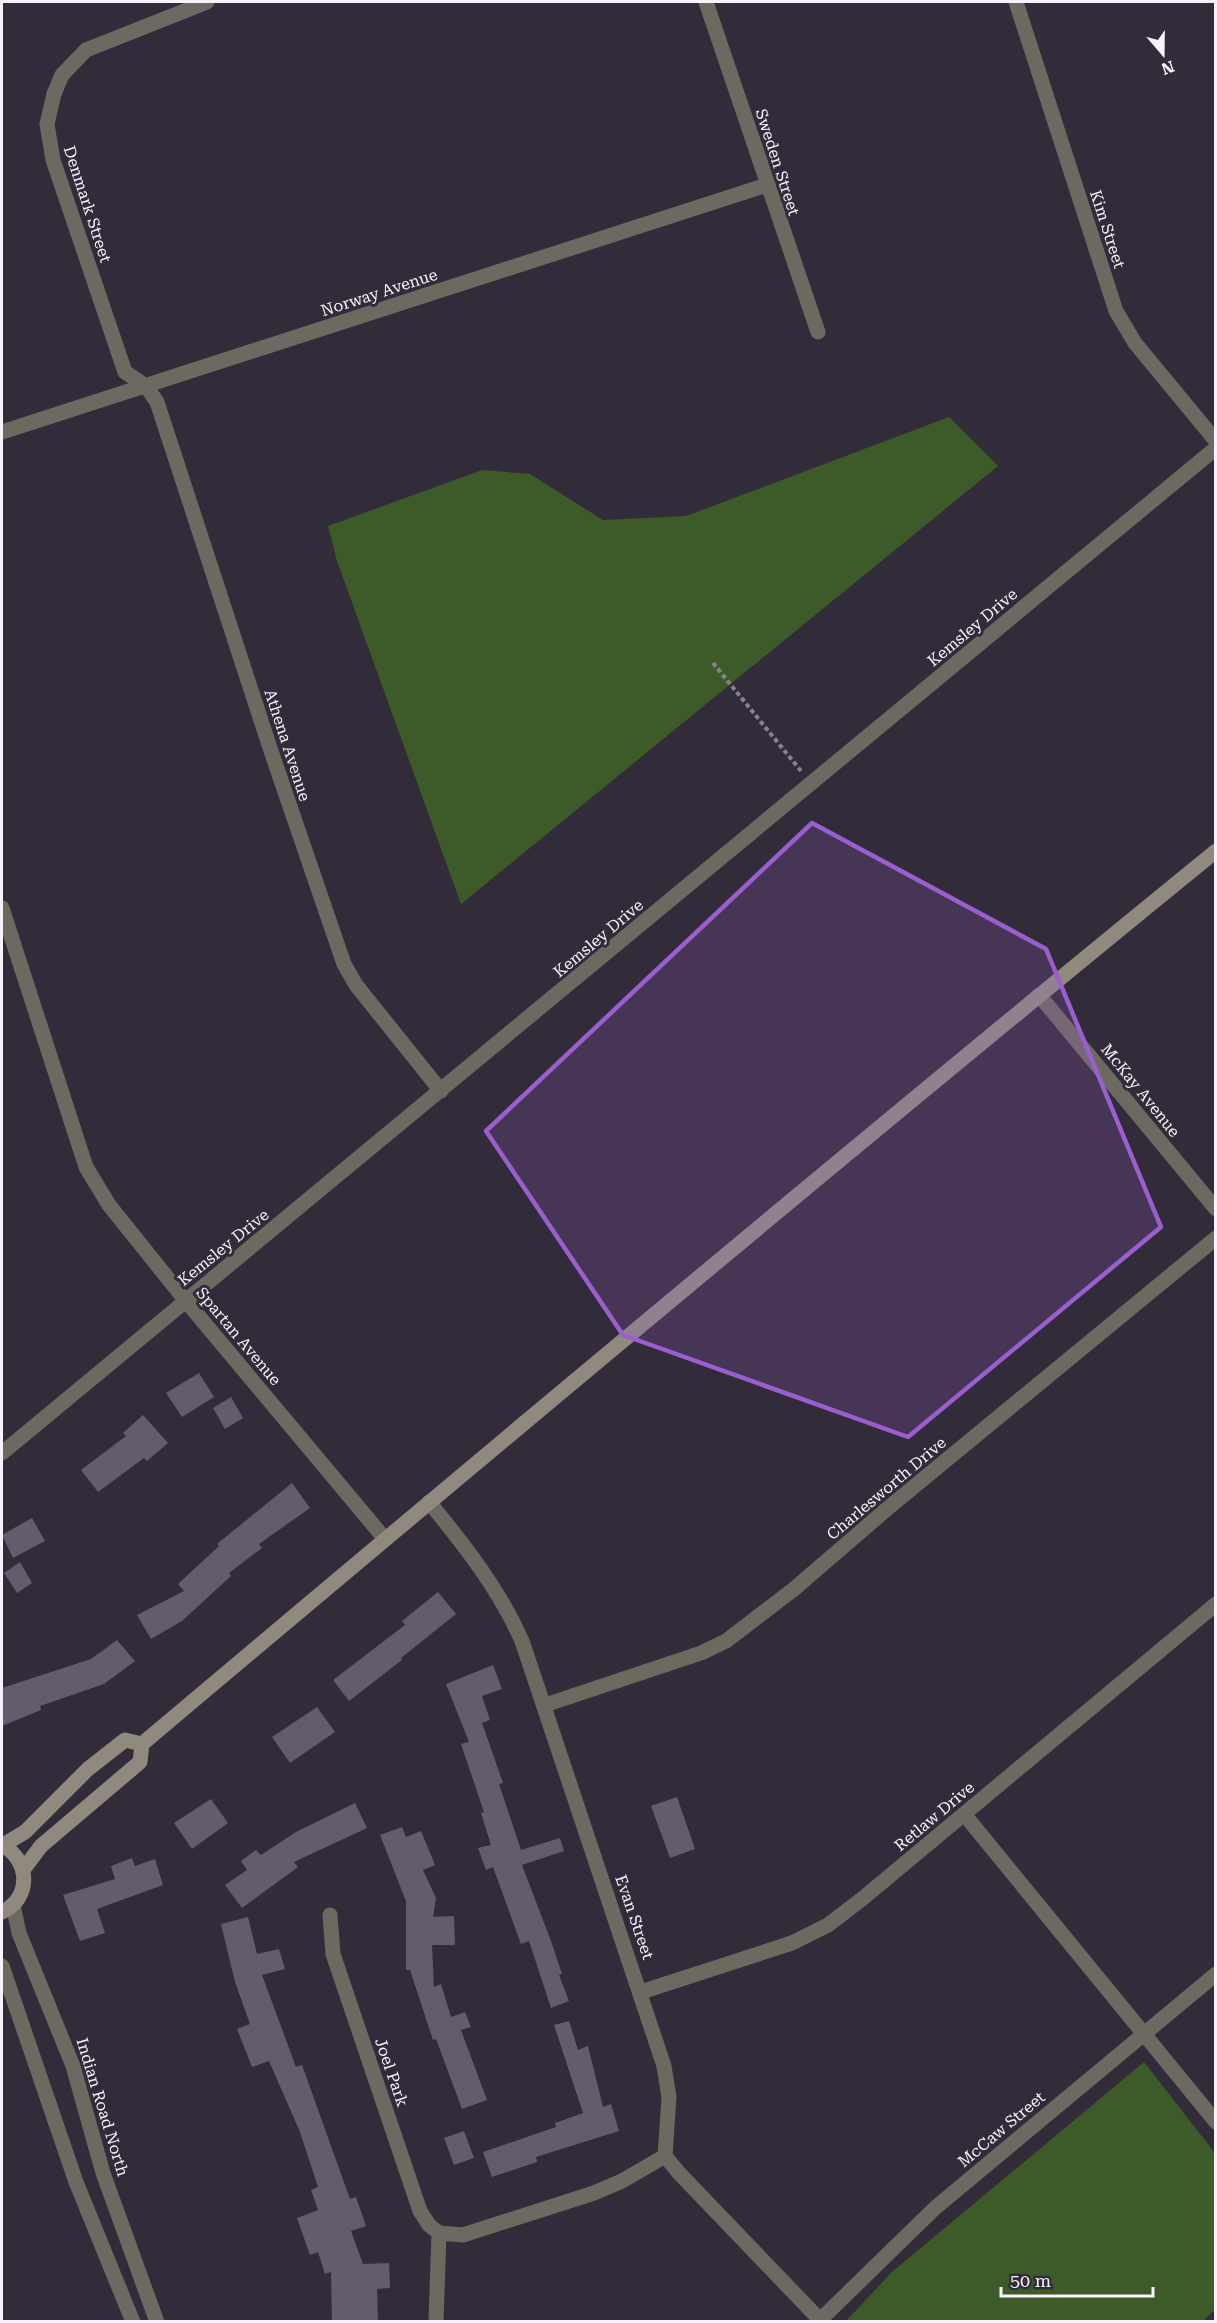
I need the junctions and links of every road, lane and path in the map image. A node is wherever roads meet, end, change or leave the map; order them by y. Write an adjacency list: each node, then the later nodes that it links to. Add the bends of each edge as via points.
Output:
1 (207, 2): 6 (street, Denmark Street, via 86,50 62,75 47,123 53,160 125,372)
2 (706, 2): 4 (street, Sweden Street)
3 (1016, 2): 8 (street, Kim Street, via 1123,326)
4 (767, 185): 5 (street, Sweden Street); 6 (street, Norway Avenue)
5 (818, 332)
6 (146, 386): 7 (street, Norway Avenue); 15 (street, Athena Avenue, via 157,402 344,964 356,985)
7 (2, 432)
8 (1215, 441)
9 (1215, 448): 11 (street, Kemsley Drive)
10 (713, 663): 11 (path)
11 (811, 784): 15 (street, Kemsley Drive)
12 (1215, 851): 14 (main road)
13 (2, 908): 18 (street, Spartan Avenue, via 86,1167 109,1205)
14 (1039, 994): 16 (street, McKay Avenue); 20 (main road)
15 (441, 1091): 18 (street, Kemsley Drive)
16 (1215, 1209)
17 (1215, 1238): 23 (street, Charlesworth Drive, via 794,1589 726,1641)
18 (186, 1301): 19 (street, Kemsley Drive); 21 (street, Spartan Avenue)
19 (2, 1453)
20 (429, 1502): 21 (main road); 23 (street, Evan Street, via 473,1556 505,1605)
21 (385, 1539): 24 (main road)
22 (1215, 1604): 25 (street, Retlaw Drive)
23 (545, 1705): 32 (street, Evan Street)
24 (142, 1744): 26 (main road, via 125,1740 88,1769 25,1832); 27 (main road, via 140,1762 41,1846)
25 (964, 1814): 32 (street, Retlaw Drive, via 862,1899 813,1933); 33 (street)
26 (2, 1845): 27 (main road, via 16,1855)
27 (23, 1870): 28 (main road, Indian Road North, via 23,1889)
28 (7, 1909): 40 (street, Indian Road North, via 73,2066 104,2172)
29 (330, 1915): 36 (street, Joel Park, via 333,1953 420,2211)
30 (2, 1966): 39 (street, via 76,2182)
31 (1215, 1974): 33 (street, McCaw Street)
32 (641, 1992): 35 (street, Evan Street, via 667,2083)
33 (1143, 2034): 34 (street); 38 (street, McCaw Street, via 935,2208)
34 (1215, 2122)
35 (665, 2156): 36 (street, via 594,2193 463,2235); 38 (street)
36 (439, 2233): 37 (street)
37 (436, 2321)
38 (819, 2321)
39 (133, 2322)
40 (157, 2322)

